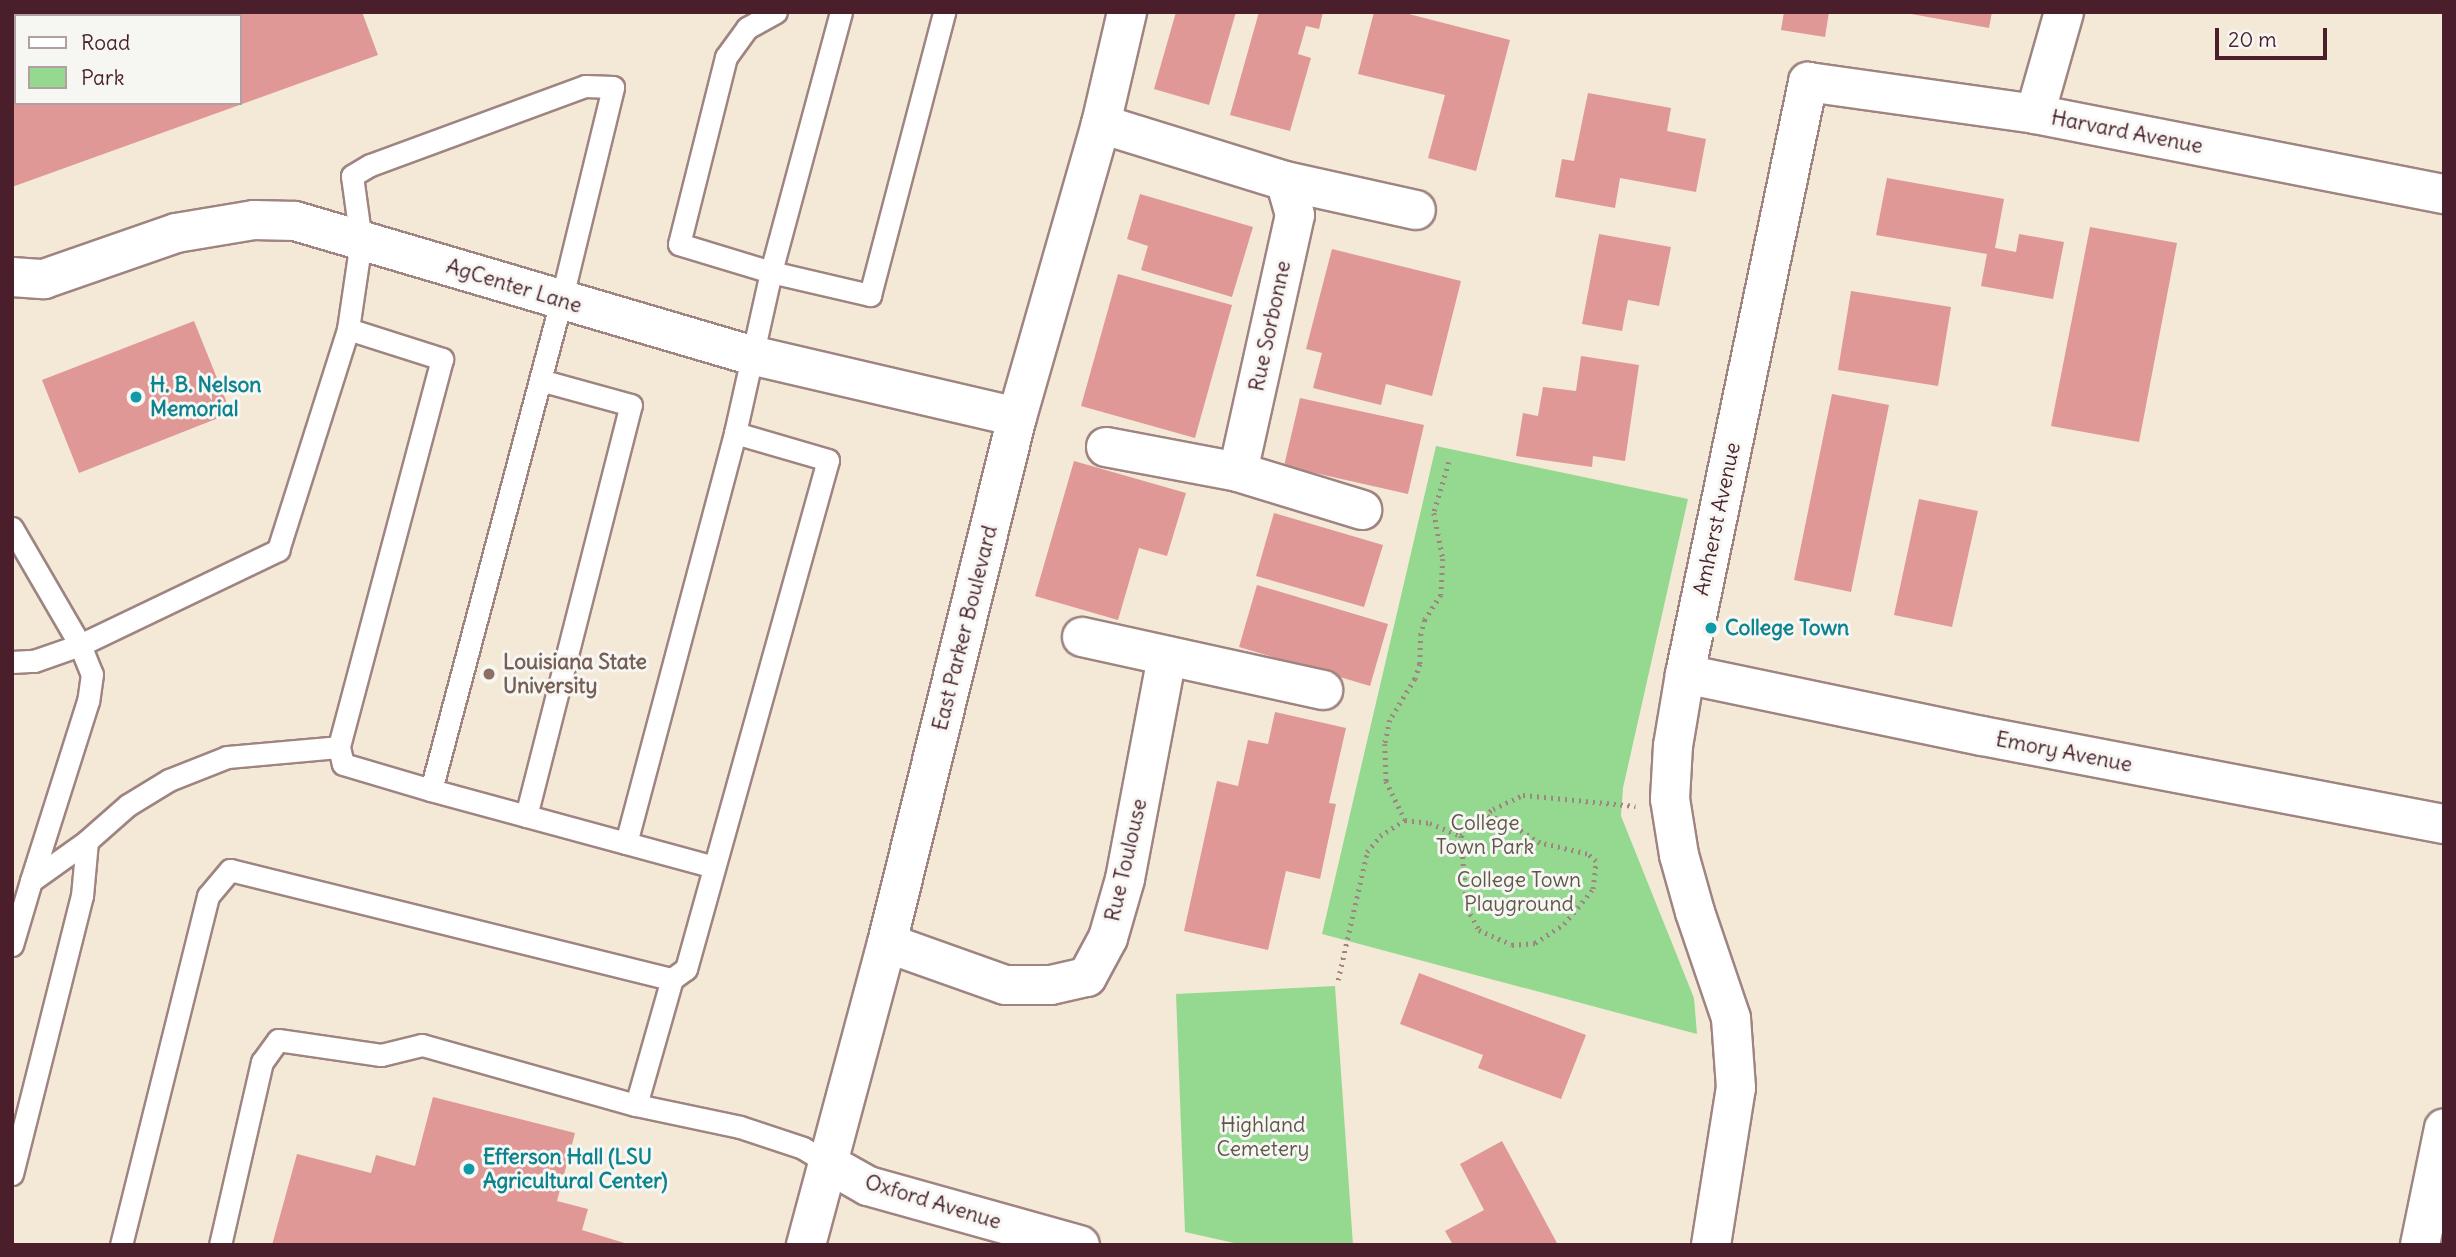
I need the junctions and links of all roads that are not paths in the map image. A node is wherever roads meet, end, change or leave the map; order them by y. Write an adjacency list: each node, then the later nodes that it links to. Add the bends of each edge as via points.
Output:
1 (776, 12): 13 (lane, via 747,28 726,57 679,244)
2 (841, 12): 13 (lane)
3 (944, 12): 13 (lane, via 870,295)
4 (1126, 12): 8 (street, East Parker Boulevard)
5 (2064, 12): 7 (street)
6 (1808, 82): 7 (street, Harvard Avenue); 29 (street, Amherst Avenue)
7 (2035, 114): 10 (street, Harvard Avenue)
8 (1101, 124): 9 (street); 19 (street, East Parker Boulevard)
9 (1285, 181): 11 (street); 22 (street, Rue Sorbonne, via 1294,215)
10 (2444, 194)
11 (1416, 210)
12 (360, 241): 14 (street, AgCenter Lane, via 295,221 254,220 176,233 44,279); 15 (street, AgCenter Lane); 15 (lane, via 352,176 370,165 585,86 613,87); 16 (lane)
13 (771, 272): 17 (lane)
14 (12, 277)
15 (561, 301): 17 (street, AgCenter Lane); 18 (lane)
16 (348, 328): 26 (lane, via 278,550); 31 (lane, via 442,359)
17 (751, 355): 19 (street, AgCenter Lane); 20 (lane)
18 (540, 380): 32 (lane); 33 (lane, via 631,405)
19 (1017, 417): 39 (street, East Parker Boulevard)
20 (735, 433): 36 (lane); 37 (lane, via 828,460)
21 (1106, 447): 22 (street)
22 (1238, 471): 23 (street)
23 (1362, 510)
24 (12, 528): 26 (lane)
25 (1082, 637): 27 (street)
26 (80, 645): 28 (lane, via 34,661); 38 (lane, via 92,674 88,701)
27 (1167, 656): 30 (street); 39 (street, Rue Toulouse, via 1125,879 1108,938 1087,977 1051,985 1005,985)
28 (12, 662)
29 (1685, 674): 34 (street, Emory Avenue); 50 (street, Amherst Avenue, via 1670,799 1688,889 1731,1018 1736,1087)
30 (1323, 690)
31 (339, 747): 32 (lane, via 343,764); 35 (lane, via 227,757 169,780 128,805)
32 (431, 790): 33 (lane)
33 (526, 816): 36 (lane)
34 (2444, 824)
35 (87, 841): 38 (lane); 45 (lane, via 82,896)
36 (626, 843): 37 (lane)
37 (715, 867): 41 (lane, via 686,969)
38 (31, 881): 40 (lane)
39 (887, 943): 44 (street, East Parker Boulevard)
40 (12, 945)
41 (673, 979): 42 (lane); 46 (lane, via 230,870 208,896)
42 (636, 1105): 44 (lane, via 740,1127 803,1148); 47 (lane, via 422,1045 381,1055 278,1040 262,1062)
43 (2444, 1128): 51 (street)
44 (829, 1164): 48 (street, East Parker Boulevard); 49 (street, Oxford Avenue, via 868,1186)
45 (12, 1174)
46 (121, 1245)
47 (220, 1245)
48 (806, 1245)
49 (1080, 1245)
50 (1711, 1245)
51 (2420, 1245)

